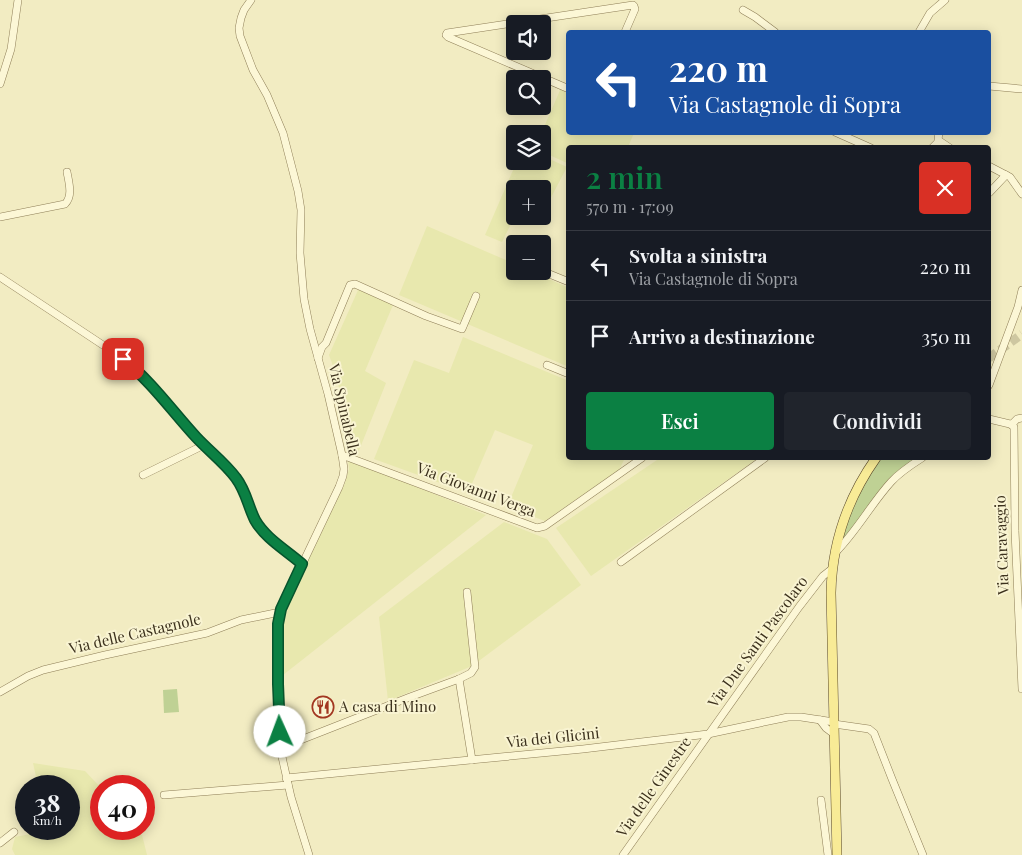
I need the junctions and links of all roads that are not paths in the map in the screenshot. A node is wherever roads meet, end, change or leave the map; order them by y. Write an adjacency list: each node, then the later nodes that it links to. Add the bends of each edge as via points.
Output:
1 (18, 0): 8 (street, via 11,49)
2 (251, 0): 30 (street, Via Spinabella, via 241,18 240,36 282,133 298,191 304,299)
3 (944, 0): 7 (street, via 930,13)
4 (742, 10): 6 (street)
5 (626, 30): 10 (street, via 635,9 633,5 446,35)
6 (772, 30)
7 (920, 30)
8 (0, 84)
9 (991, 86): 11 (street)
10 (566, 88)
11 (1022, 89)
12 (842, 135): 15 (street)
13 (938, 135): 14 (street)
14 (938, 141): 16 (street); 17 (street)
15 (864, 145)
16 (935, 145)
17 (945, 145)
18 (991, 167): 20 (street)
19 (67, 172): 23 (street, via 70,193 65,204)
20 (1006, 175): 21 (street); 22 (street)
21 (991, 191)
22 (1022, 194)
23 (0, 217)
24 (551, 275): 26 (street)
25 (0, 277): 37 (street, via 136,370)
26 (566, 281)
27 (1022, 290): 29 (street)
28 (476, 296): 30 (street, via 462,329 351,284)
29 (1020, 310): 33 (street)
30 (318, 358): 38 (street, Via Spinabella)
31 (547, 365): 32 (street)
32 (566, 373)
33 (991, 380)
34 (1022, 418): 36 (street)
35 (991, 419): 36 (street)
36 (1012, 424): 51 (street, Via Caravaggio)
37 (204, 445): 43 (street); 46 (street, via 238,481 262,531)
38 (342, 455): 39 (street, Via Giovanni Verga, via 537,528 545,526); 46 (street, Via Spinabella, via 344,469 340,483)
39 (639, 460)
40 (762, 460): 45 (street)
41 (875, 460): 44 (main road, via 846,512)
42 (919, 460): 44 (street, via 892,481)
43 (143, 475)
44 (834, 554): 47 (main road)
45 (621, 562)
46 (302, 564): 49 (street, Via Spinabella)
47 (832, 569): 54 (main road); 55 (street, Via Due Santi Pascolaro, via 817,584)
48 (467, 592): 50 (street, via 475,667)
49 (280, 612): 52 (street, Via delle Castagnole, via 242,620 208,633 43,670); 57 (street, Via Spinabella, via 277,628)
50 (459, 679): 57 (street); 58 (street)
51 (1022, 689)
52 (0, 692)
53 (820, 720): 54 (street, Via dei Glicini); 55 (street, Via dei Glicini, via 788,717); 56 (street)
54 (834, 723): 56 (main road); 64 (street, Via dei Glicini, via 874,732)
55 (708, 734): 58 (street, Via dei Glicini); 66 (street, Via delle Ginestre)
56 (834, 734): 68 (main road)
57 (280, 748): 59 (street, Via Spinabella)
58 (472, 760): 59 (street, Via dei Glicini)
59 (287, 782): 60 (street, Via dei Glicini); 65 (street, Via Spinabella)
60 (164, 795)
61 (821, 800): 67 (street)
62 (14, 832): 63 (street)
63 (0, 843)
64 (922, 854)
65 (309, 855)
66 (623, 855)
67 (828, 855)
68 (837, 855)

